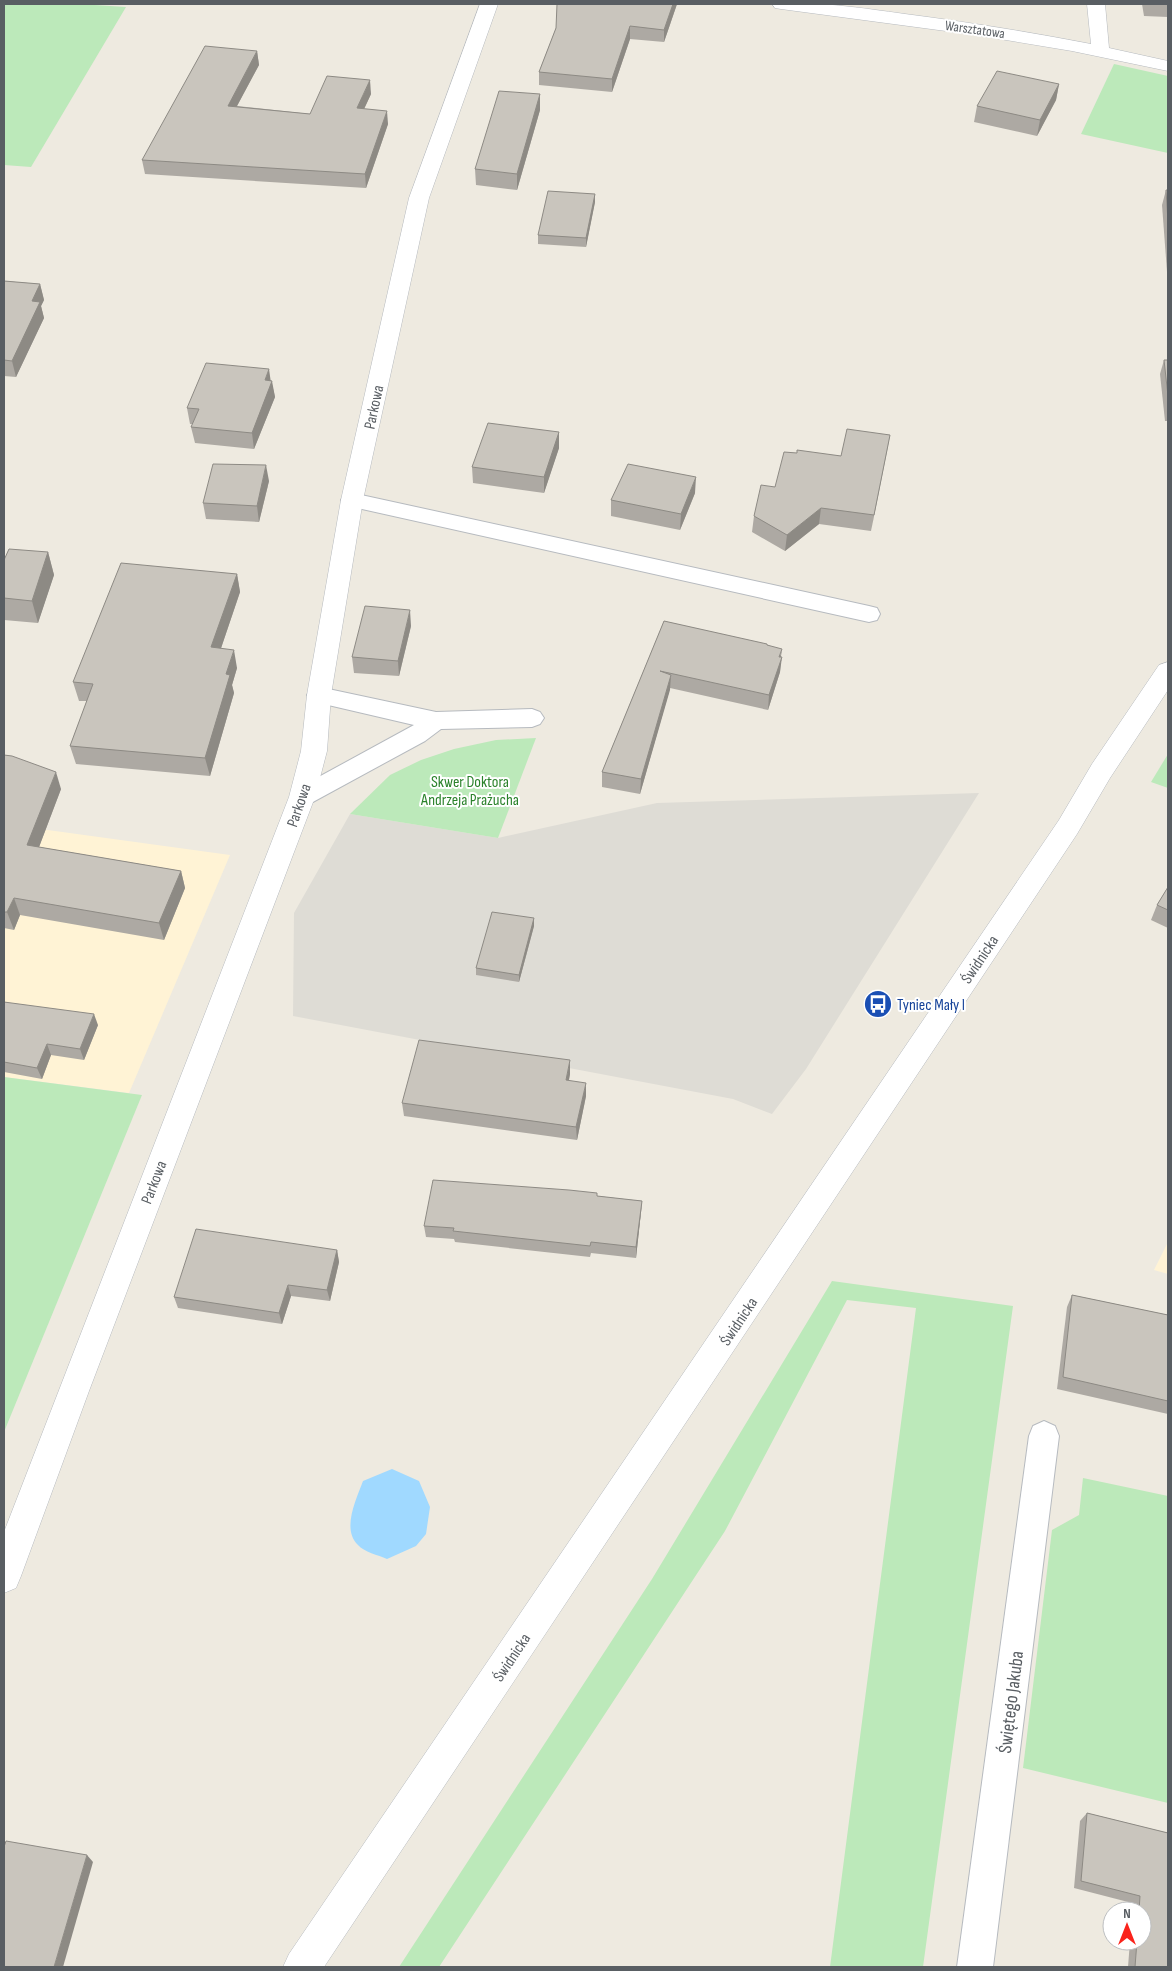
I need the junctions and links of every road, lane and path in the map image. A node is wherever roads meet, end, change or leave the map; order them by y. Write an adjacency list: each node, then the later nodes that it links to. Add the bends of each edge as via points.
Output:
1 (489, 4): 6 (street, Parkowa, via 419,198)
2 (780, 4): 4 (street, Warsztatowa, via 999,32)
3 (1096, 4): 4 (street)
4 (1100, 50): 5 (street, Warsztatowa)
5 (1168, 66)
6 (352, 500): 7 (lane); 9 (street, Parkowa)
7 (869, 614)
8 (1168, 671): 15 (street, Świdnicka, via 1101,771 1068,828 809,1216)
9 (319, 695): 11 (lane); 12 (street, Parkowa, via 314,752)
10 (532, 718): 11 (lane)
11 (436, 721): 12 (lane, via 417,735)
12 (302, 797): 14 (street, Parkowa)
13 (1044, 1436): 16 (lane, Świętego Jakuba)
14 (4, 1576)
15 (302, 1967)
16 (975, 1967)

